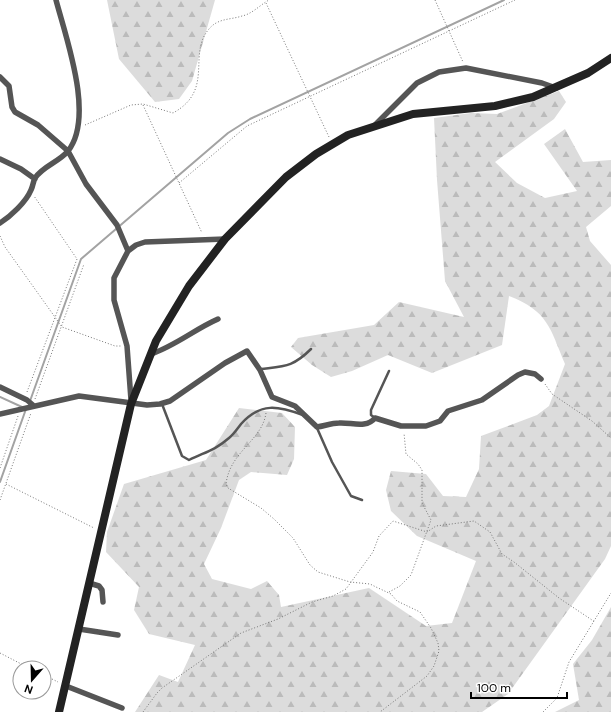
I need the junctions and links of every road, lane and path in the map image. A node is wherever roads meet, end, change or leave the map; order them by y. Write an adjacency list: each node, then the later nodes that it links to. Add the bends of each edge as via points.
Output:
1 (56, 0): 16 (street, via 78,80 80,112)
2 (269, 0): 5 (path)
3 (435, 0): 6 (path)
4 (515, 0): 6 (path)
5 (265, 2): 11 (path); 12 (path, via 247,14 220,20 208,30 202,40 199,76 192,98 183,108 173,113)
6 (449, 31): 8 (path); 11 (path)
7 (611, 58): 10 (street, via 588,73)
8 (466, 68): 10 (street); 14 (street, via 438,72 417,82)
9 (0, 77): 16 (street, via 9,86 15,112 38,125)
10 (556, 88): 14 (street, via 512,104 413,114)
11 (310, 96): 15 (path); 19 (path, via 247,126)
12 (143, 104): 13 (path, via 131,105); 19 (path)
13 (84, 126)
14 (374, 126): 15 (street)
15 (332, 145): 24 (street, via 316,154 282,181)
16 (68, 151): 18 (street, via 45,167); 25 (street, via 86,184 117,225)
17 (0, 159): 18 (street, via 21,168)
18 (35, 178): 20 (street)
19 (179, 183): 23 (path)
20 (31, 191): 21 (street, via 10,216); 27 (path, via 78,259)
21 (0, 223)
22 (0, 236): 27 (path)
23 (204, 239): 24 (street); 25 (street, via 145,242)
24 (225, 239): 32 (street, via 189,286)
25 (128, 251): 30 (street, via 114,278 113,291)
26 (84, 264): 29 (path)
27 (55, 319): 29 (path); 37 (path)
28 (218, 319): 32 (street, via 199,327 165,349)
29 (62, 327): 30 (path, via 115,346); 40 (path)
30 (128, 346): 38 (street)
31 (311, 349): 33 (lane, via 290,365)
32 (151, 354): 38 (street)
33 (260, 370): 39 (street, via 247,351); 44 (street, via 272,398 295,406)
34 (389, 371): 45 (lane, via 372,410 371,415)
35 (541, 379): 46 (street, via 535,374 525,372 482,400 448,411 440,421 426,426); 48 (path, via 552,394 592,421)
36 (0, 387): 37 (street)
37 (25, 399): 40 (street)
38 (131, 404): 39 (street); 40 (street, via 79,396); 53 (street)
39 (162, 404): 41 (lane, via 182,456 189,460 211,452 257,411)
40 (34, 406): 42 (street); 50 (path)
41 (267, 408): 44 (lane, via 283,409); 55 (path, via 263,427 241,450 229,470 226,484 230,490 261,508 274,519 293,538 310,566 318,572)
42 (21, 409): 43 (street); 49 (path)
43 (0, 414)
44 (305, 416): 47 (street)
45 (375, 418): 46 (street); 47 (street, via 363,425 338,423)
46 (404, 426): 54 (path, via 406,454 422,470 422,503 430,520)
47 (317, 427): 52 (lane, via 332,462 351,496)
48 (611, 438)
49 (0, 468)
50 (6, 484): 51 (path); 53 (path)
51 (0, 500)
52 (362, 500)
53 (100, 530): 56 (street)
54 (428, 532): 55 (path, via 393,521 379,536 373,552); 57 (path, via 411,575); 60 (path, via 436,526 474,521 490,532 502,554)
55 (350, 582): 57 (path, via 370,584); 69 (path, via 340,593 312,602 241,633 162,688)
56 (89, 583): 59 (street, via 102,590); 61 (street)
57 (388, 593): 70 (path, via 397,601 420,612 435,637 439,651 427,676)
58 (611, 593): 60 (path)
59 (103, 602)
60 (595, 622): 71 (path, via 569,662 556,698)
61 (80, 629): 62 (street); 66 (street)
62 (118, 635)
63 (0, 653): 64 (path)
64 (14, 660)
65 (52, 679): 66 (path)
66 (66, 686): 67 (street); 68 (street)
67 (122, 708)
68 (59, 712)
69 (143, 712)
70 (380, 712)
71 (543, 712)

